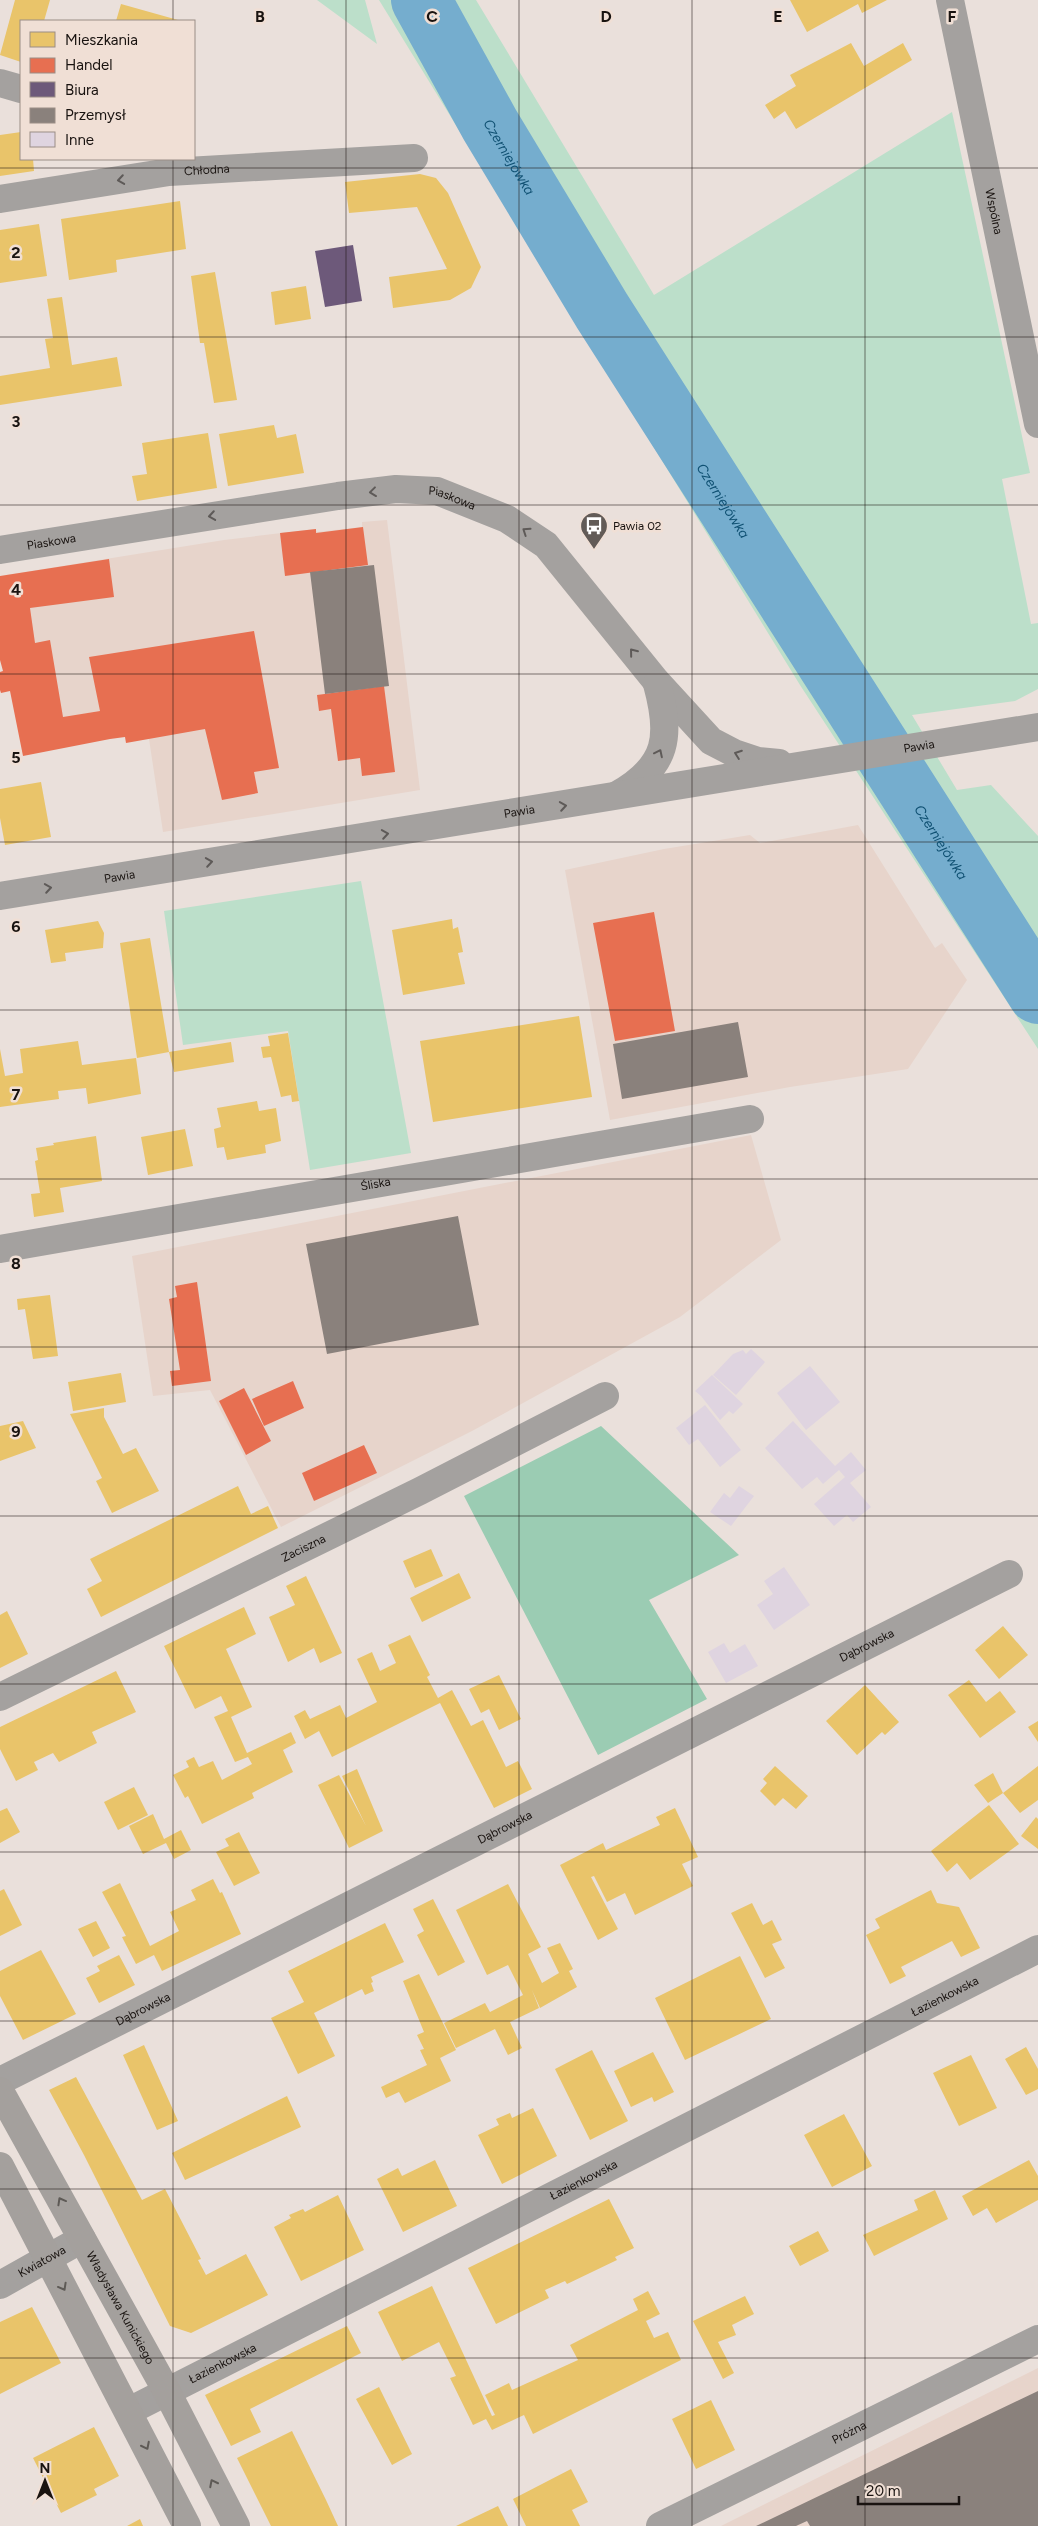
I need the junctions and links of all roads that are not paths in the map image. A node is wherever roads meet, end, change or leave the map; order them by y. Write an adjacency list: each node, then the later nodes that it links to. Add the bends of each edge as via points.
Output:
1 (950, 0): 7 (street, Wspólna)
2 (0, 83): 3 (street)
3 (20, 89)
4 (414, 158): 5 (street, Chłodna)
5 (167, 165): 6 (street, Chłodna, one-way to 6)
6 (0, 199)
7 (1030, 347): 8 (street, Wspólna)
8 (1038, 424)
9 (0, 550): 10 (street, Piaskowa, one-way to 9, via 546,546 507,519 437,491 396,489 338,496)
10 (656, 681): 12 (street, Piaskowa, one-way to 10, via 758,761 711,742); 13 (street, one-way to 10, via 647,773 661,750 665,714)
11 (1038, 727): 12 (street, Pawia)
12 (801, 765): 13 (street, Pawia)
13 (612, 798): 14 (street, Pawia, one-way to 13)
14 (0, 896)
15 (750, 1119): 16 (street, Śliska)
16 (0, 1249)
17 (606, 1396): 19 (street, Zaciszna, via 411,1496)
18 (1009, 1574): 21 (street, Dąbrowska)
19 (0, 1697)
20 (1038, 1949): 28 (street, Łazienkowska)
21 (0, 2082)
22 (0, 2091): 24 (main road, Władysława Kunickiego, one-way to 22)
23 (0, 2166): 25 (main road)
24 (82, 2238): 25 (street, Kwiatowa); 28 (main road, Władysława Kunickiego)
25 (48, 2259): 26 (street, Kwiatowa); 29 (main road, one-way to 29)
26 (0, 2285)
27 (1038, 2339): 32 (street, Próżna)
28 (166, 2390): 29 (street, Łazienkowska); 30 (main road, Władysława Kunickiego, one-way to 28)
29 (129, 2411): 31 (main road, one-way to 31)
30 (232, 2523)
31 (187, 2526)
32 (660, 2526)

